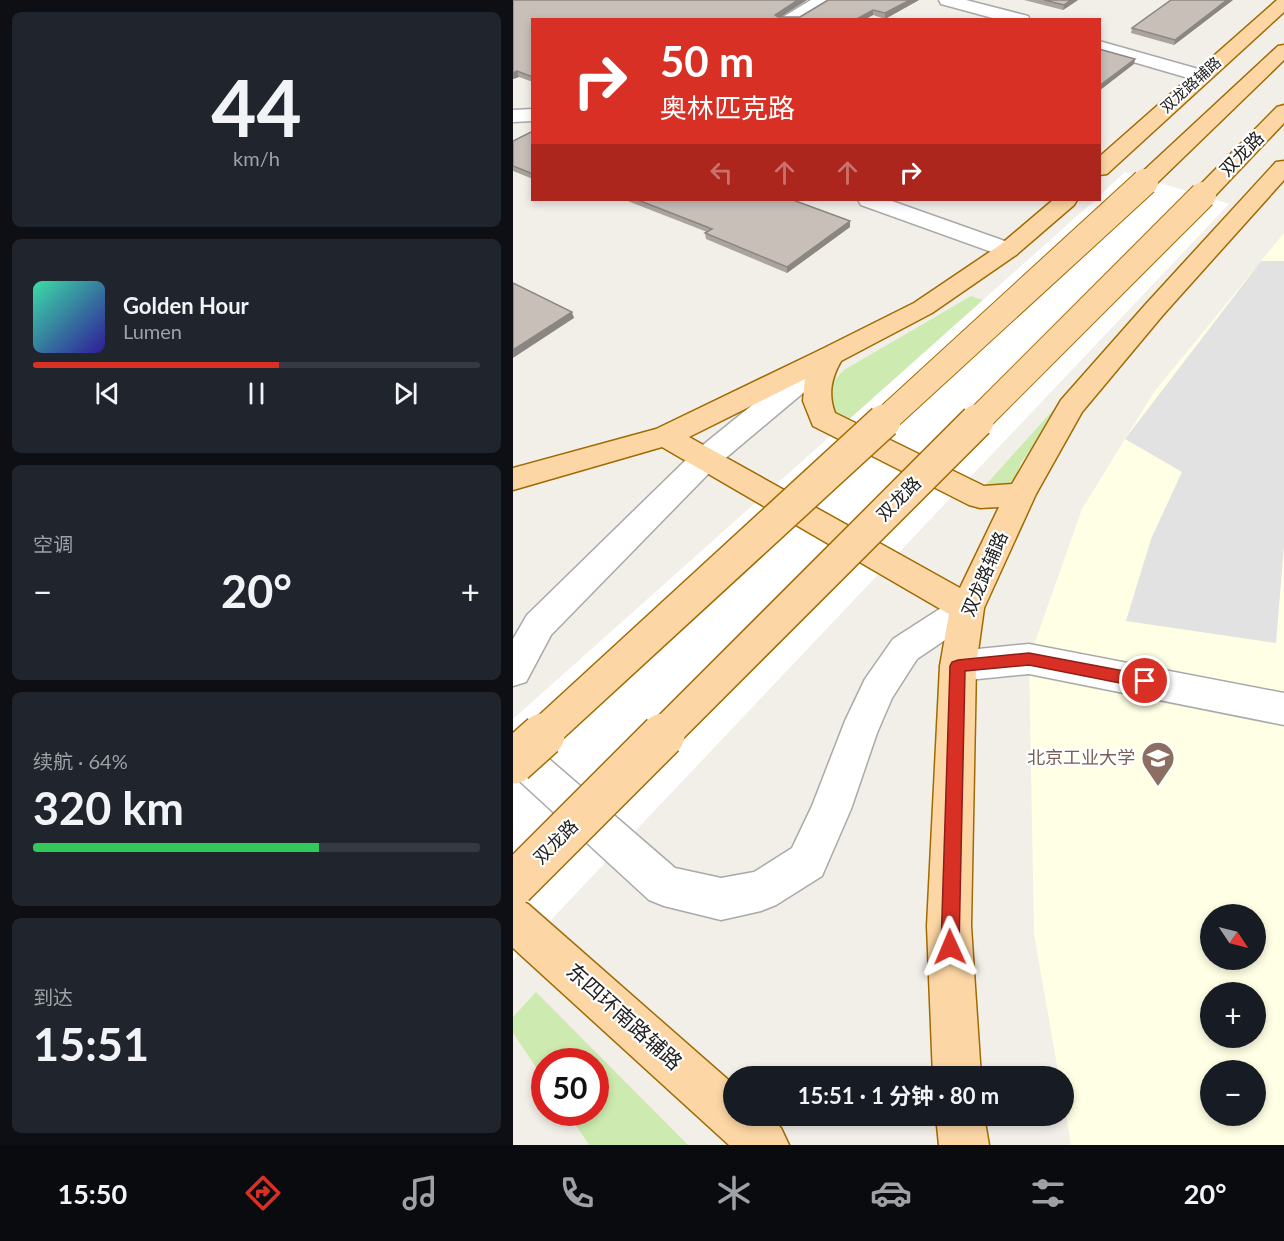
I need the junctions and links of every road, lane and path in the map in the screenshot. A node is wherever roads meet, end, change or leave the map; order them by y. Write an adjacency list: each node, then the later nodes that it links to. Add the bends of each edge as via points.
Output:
1 (823, 0): 4 (street)
2 (948, 0): 5 (street)
3 (1284, 3): 8 (main road, 双龙路辅路)
4 (790, 18)
5 (1015, 18)
6 (1101, 47): 8 (street)
7 (1284, 50): 27 (main road, bridge)
8 (1202, 75): 12 (main road, 双龙路辅路)
9 (1284, 111): 28 (main road, 双龙路, bridge)
10 (531, 115): 11 (street)
11 (513, 116)
12 (1101, 167)
13 (1284, 167): 21 (main road, 双龙路辅路, via 1071,407)
14 (872, 201): 16 (street)
15 (1065, 201): 16 (main road)
16 (1008, 250): 17 (main road, via 923,308)
17 (830, 357): 18 (main road); 19 (street); 21 (main road, via 815,388 823,419 980,497)
18 (666, 436): 19 (main road); 20 (main road)
19 (704, 460): 22 (main road); 24 (street, via 539,625)
20 (513, 479)
21 (1021, 494): 22 (main road, 双龙路辅路)
22 (967, 608): 23 (main road, 双龙路辅路); 26 (street, via 905,649 878,690 858,733 807,862 761,891 721,899 664,886)
23 (958, 666): 25 (street, via 1029,659); 30 (main road, 双龙路辅路, via 949,926)
24 (513, 671)
25 (1284, 709)
26 (513, 751)
27 (513, 762)
28 (513, 885)
29 (513, 919): 31 (main road, 东四环南路辅路)
30 (956, 1066)
31 (723, 1106)
32 (744, 1126): 34 (main road, 东四环南路辅路)
33 (961, 1126): 35 (main road)
34 (764, 1145)
35 (964, 1145)

